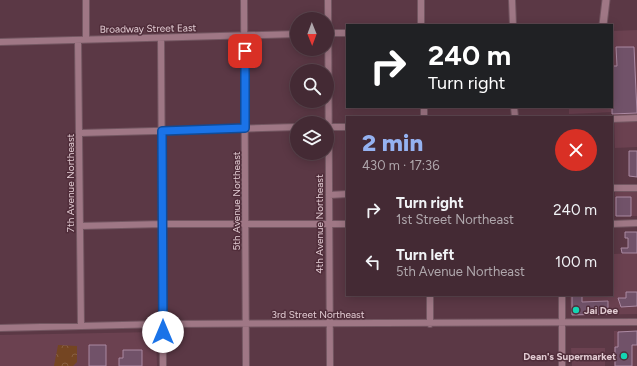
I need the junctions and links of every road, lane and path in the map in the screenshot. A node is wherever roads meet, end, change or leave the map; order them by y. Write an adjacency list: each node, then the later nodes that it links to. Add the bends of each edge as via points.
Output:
1 (86, 0): 17 (street)
2 (244, 0): 14 (street, 5th Avenue Northeast)
3 (328, 0): 7 (street, 4th Avenue Northeast)
4 (420, 0): 8 (street)
5 (512, 0): 9 (street)
6 (606, 0): 10 (street)
7 (328, 12)
8 (421, 24)
9 (512, 24)
10 (604, 24)
11 (334, 33): 12 (street)
12 (346, 33)
13 (290, 34): 14 (street, Broadway Street East)
14 (244, 35): 15 (street, Broadway Street East); 25 (street, 5th Avenue Northeast)
15 (161, 38): 17 (street, Broadway Street East); 27 (street)
16 (78, 40): 17 (street, Broadway Street East); 18 (street, Broadway Street East); 28 (street, 7th Avenue Northeast)
17 (86, 40)
18 (0, 42)
19 (328, 56): 20 (street, 4th Avenue Northeast)
20 (328, 116)
21 (637, 118): 22 (street)
22 (613, 119)
23 (290, 127): 25 (street)
24 (334, 127): 26 (street)
25 (245, 128): 27 (street); 36 (street, 5th Avenue Northeast)
26 (346, 128)
27 (162, 131): 28 (street); 35 (street)
28 (80, 133): 40 (street, 7th Avenue Northeast)
29 (328, 160): 33 (street, 4th Avenue Northeast)
30 (613, 188): 31 (street)
31 (637, 188)
32 (346, 194): 33 (street)
33 (329, 195): 37 (street, 4th Avenue Northeast)
34 (637, 223): 39 (street)
35 (163, 224): 36 (street); 40 (street); 46 (street)
36 (246, 224): 37 (street); 47 (street, 5th Avenue Northeast)
37 (329, 224): 38 (street); 45 (street, 4th Avenue Northeast)
38 (346, 224)
39 (613, 224)
40 (80, 226): 49 (street, 7th Avenue Northeast)
41 (430, 296): 48 (street)
42 (562, 296): 43 (street)
43 (562, 322): 44 (street, 3rd Street Northeast); 48 (street, 3rd Street Northeast); 54 (street)
44 (637, 322)
45 (330, 323): 47 (street, 3rd Street Northeast); 48 (street, 3rd Street Northeast); 53 (street, 4th Avenue Northeast)
46 (163, 324): 47 (street, 3rd Street Northeast); 49 (street, 3rd Street Northeast); 51 (street)
47 (246, 324): 52 (street, 5th Avenue Northeast)
48 (430, 324)
49 (80, 326): 50 (street, 3rd Street Northeast)
50 (0, 328)
51 (163, 366)
52 (246, 366)
53 (330, 366)
54 (562, 366)

